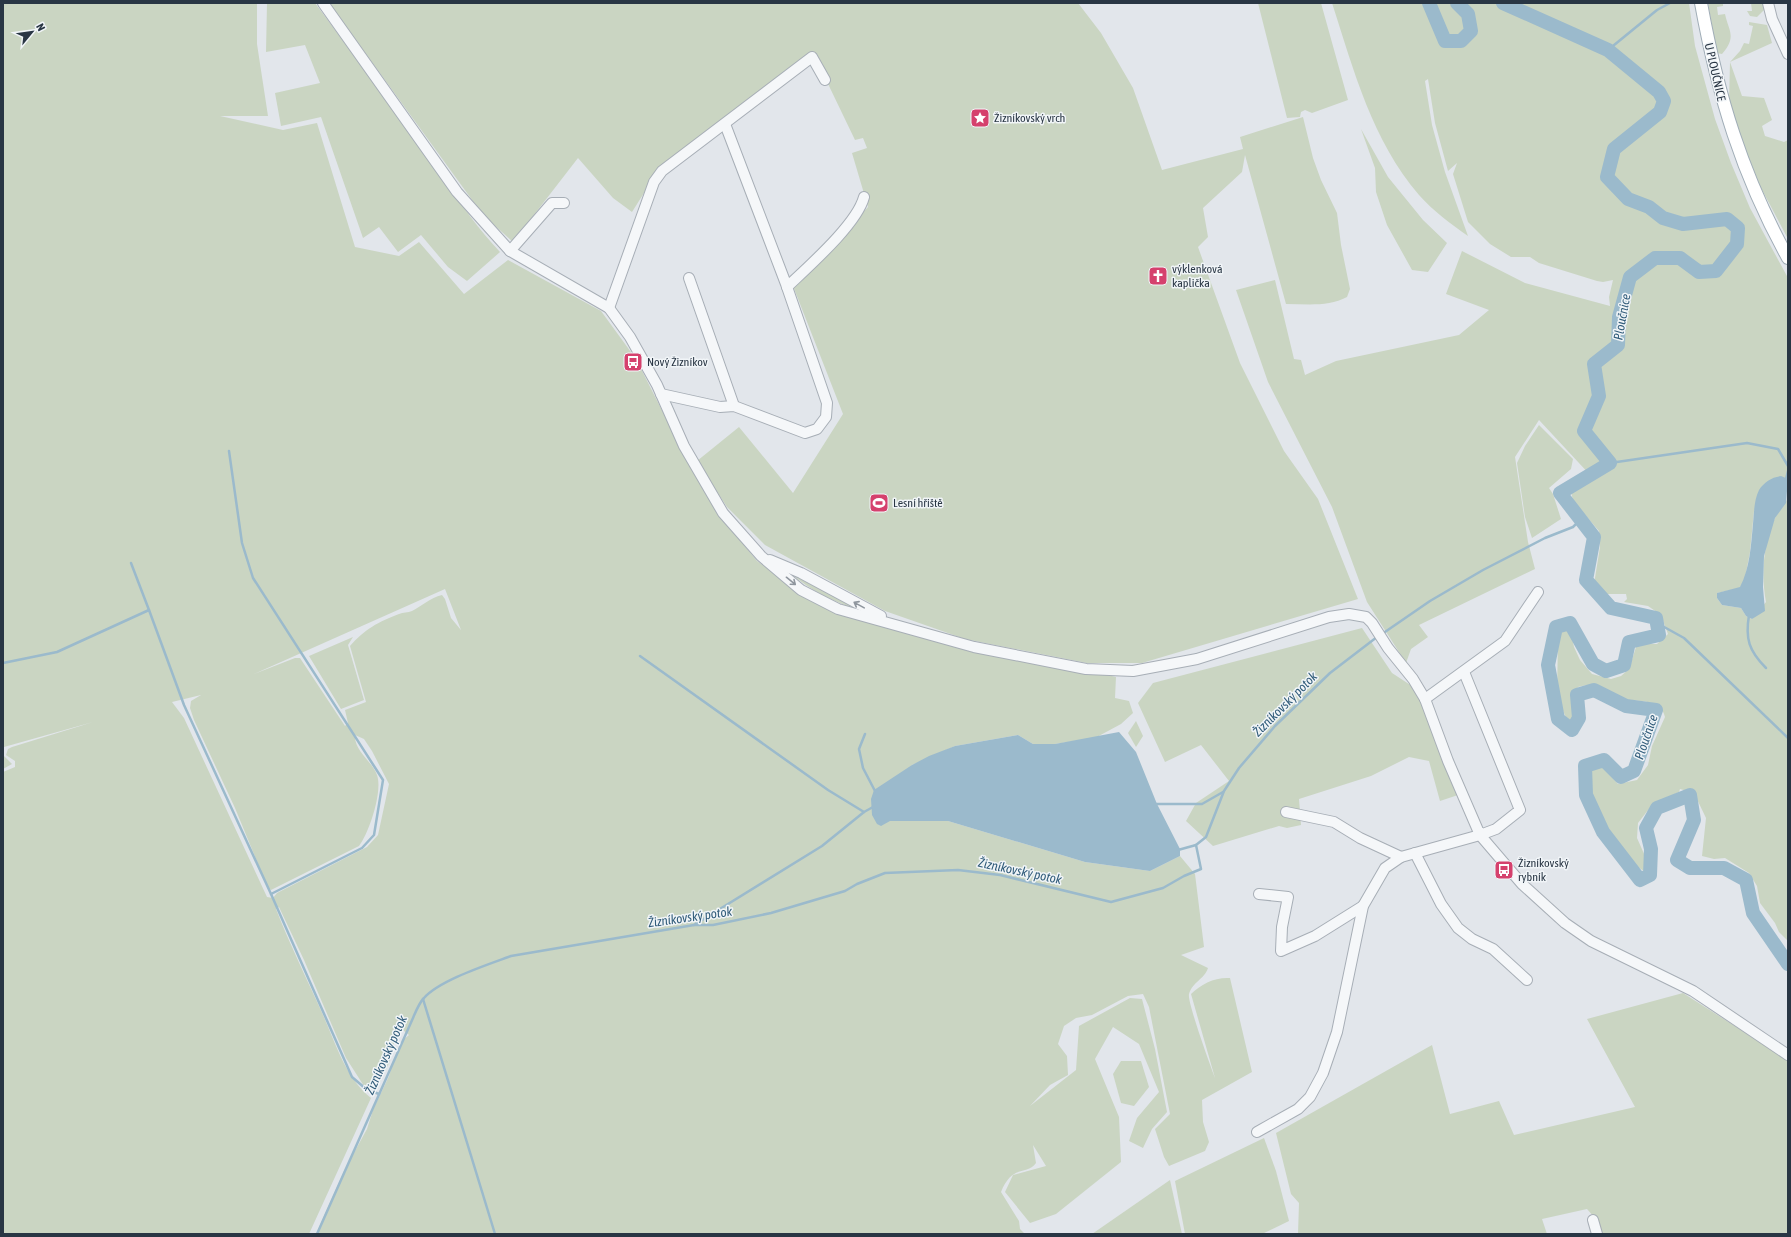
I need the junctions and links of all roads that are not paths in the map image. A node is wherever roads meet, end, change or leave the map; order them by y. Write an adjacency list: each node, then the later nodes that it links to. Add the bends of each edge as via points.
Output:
1 (323, 3): 9 (street, via 457,192)
2 (1701, 3): 10 (main road, U PLOUČNICE, via 1714,67 1734,141 1752,187)
3 (1768, 3): 4 (street, via 1772,19)
4 (1788, 54)
5 (825, 80): 6 (street, via 812,57)
6 (725, 124): 12 (street); 13 (street, via 662,171 654,182)
7 (864, 197): 12 (street, via 862,207 843,230)
8 (564, 203): 9 (street, via 552,203)
9 (510, 251): 13 (street)
10 (1786, 255)
11 (689, 278): 15 (street)
12 (788, 287): 15 (street, via 827,403 826,417 817,429 805,433)
13 (609, 308): 14 (street, via 630,337)
14 (661, 394): 15 (street, via 720,407); 16 (street, via 684,446 723,513)
15 (734, 406)
16 (761, 556): 18 (street, one-way to 16, via 801,573); 18 (street, one-way to 18, via 801,590 838,609)
17 (1538, 592): 19 (street, via 1505,641)
18 (893, 623): 20 (street, via 981,648 1086,669 1133,671 1197,658 1328,617 1349,614 1366,618 1372,623)
19 (1464, 672): 20 (street); 22 (street, via 1520,810 1496,829)
20 (1425, 699): 22 (street)
21 (1286, 812): 24 (street, via 1334,822 1360,838)
22 (1480, 835): 23 (street); 28 (street, via 1522,884 1565,923 1591,941 1693,991)
23 (1415, 853): 24 (street); 27 (street, via 1441,904 1458,928 1472,939 1493,949)
24 (1401, 857): 26 (street, via 1385,868)
25 (1259, 894): 26 (street, via 1288,897 1282,927 1281,951 1315,936)
26 (1363, 906): 29 (street, via 1337,1032 1323,1073 1310,1097 1298,1109)
27 (1527, 980)
28 (1788, 1055)
29 (1257, 1132)
30 (1593, 1220): 31 (street)
31 (1597, 1234)

